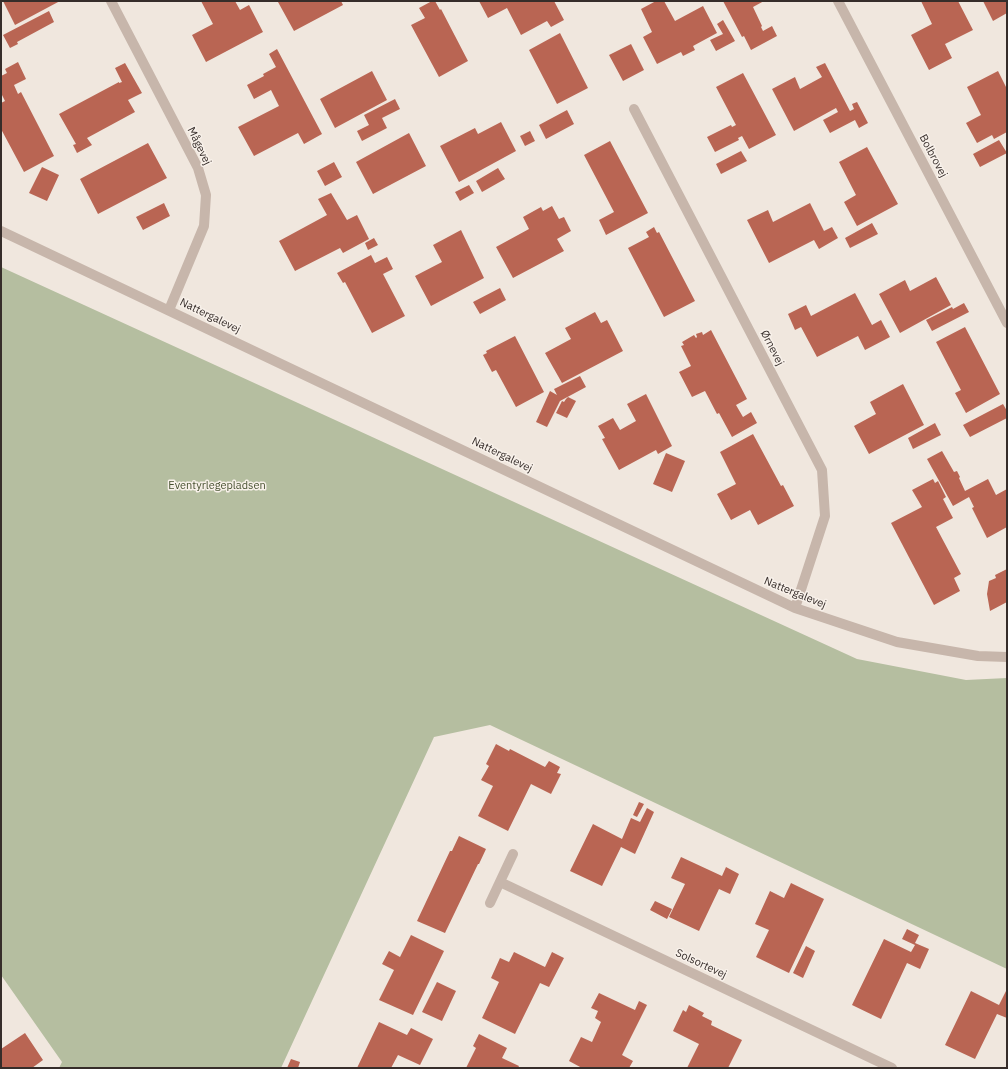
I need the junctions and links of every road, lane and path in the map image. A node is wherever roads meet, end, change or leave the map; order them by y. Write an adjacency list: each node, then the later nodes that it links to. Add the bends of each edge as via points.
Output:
1 (111, 1): 5 (street, Mågevej, via 198,168 206,195 204,226)
2 (838, 1): 6 (street, Bolbrovej)
3 (634, 109): 7 (street, Ørnevej, via 822,470 825,516)
4 (1, 231): 5 (street, Nattergalevej)
5 (169, 310): 7 (street, Nattergalevej)
6 (1007, 323)
7 (794, 608): 8 (street, Nattergalevej, via 897,642 978,656)
8 (1007, 657)
9 (513, 854): 10 (street)
10 (500, 882): 11 (street); 12 (street, Solsortevej)
11 (490, 903)
12 (892, 1068)

